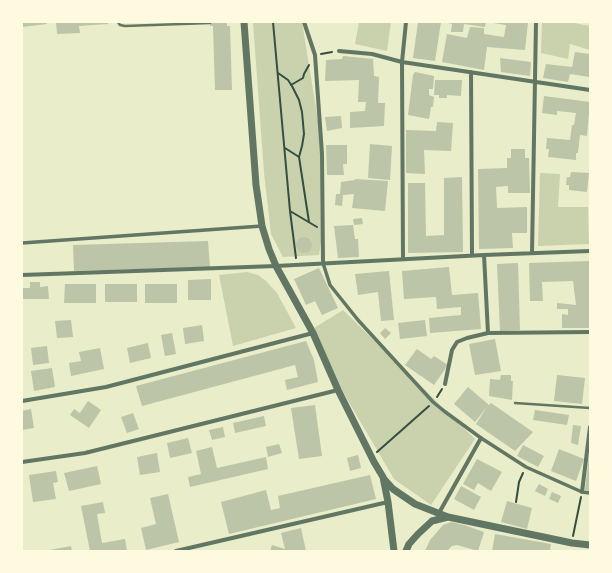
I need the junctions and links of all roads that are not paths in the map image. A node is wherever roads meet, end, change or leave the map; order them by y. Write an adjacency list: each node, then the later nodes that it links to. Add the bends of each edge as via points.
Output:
1 (118, 22): 6 (lane, via 125,26)
2 (244, 22): 12 (street, via 256,185)
3 (304, 22): 19 (street, via 315,54 322,154)
4 (406, 22): 8 (street)
5 (536, 22): 10 (street)
6 (210, 23)
7 (339, 51): 8 (street, via 372,54)
8 (402, 62): 9 (street); 18 (street)
9 (471, 72): 10 (street); 17 (street)
10 (536, 81): 11 (street); 15 (street)
11 (590, 90)
12 (262, 226): 13 (street); 20 (street)
13 (22, 243)
14 (590, 251): 15 (street)
15 (532, 253): 16 (street)
16 (484, 255): 17 (street); 24 (street)
17 (472, 256): 18 (street)
18 (403, 259): 19 (street)
19 (323, 263): 20 (street); 31 (street, via 330,285 358,320 433,402)
20 (276, 266): 21 (street); 23 (street)
21 (22, 275)
22 (590, 332): 24 (street)
23 (313, 333): 26 (street); 27 (street, via 106,387)
24 (488, 333): 25 (street, via 457,342 452,350)
25 (445, 384)
26 (338, 390): 32 (street, via 85,453); 33 (street)
27 (22, 402)
28 (515, 402): 29 (lane)
29 (590, 408)
30 (590, 427): 34 (street)
31 (481, 438): 34 (street, via 526,466); 37 (street)
32 (22, 462)
33 (383, 477): 36 (street); 37 (street, via 393,489 415,504)
34 (582, 492): 35 (street)
35 (590, 493)
36 (388, 502): 40 (street); 42 (street)
37 (439, 513): 38 (street)
38 (448, 517): 39 (street); 43 (street, via 432,521 409,544)
39 (590, 545)
40 (188, 550): 41 (street)
41 (176, 551)
42 (394, 551)
43 (406, 551)

